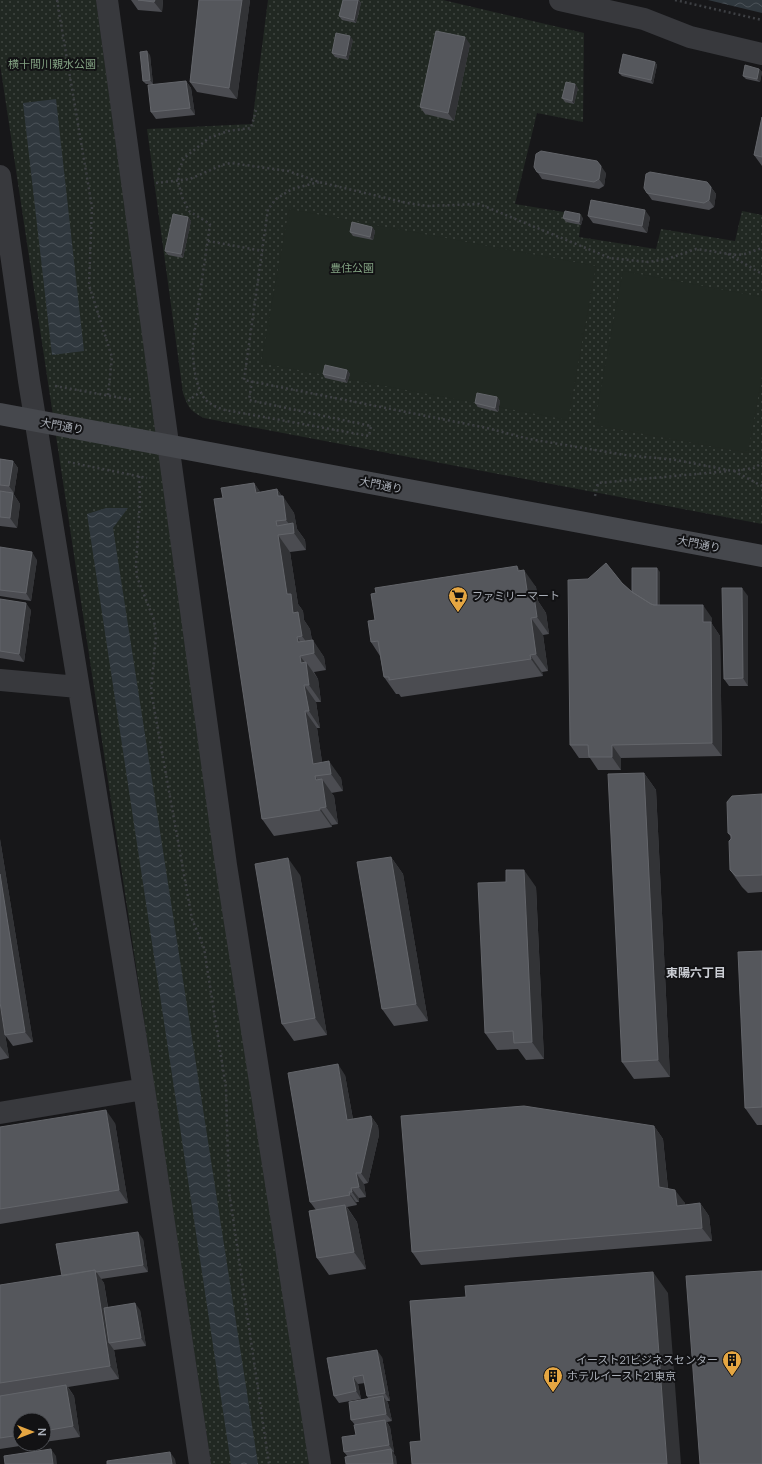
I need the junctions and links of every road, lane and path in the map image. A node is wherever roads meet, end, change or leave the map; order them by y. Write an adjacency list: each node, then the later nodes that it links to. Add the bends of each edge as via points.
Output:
1 (57, 0): 21 (path, via 92,207 89,286 112,356)
2 (107, 0): 26 (street)
3 (560, 0): 6 (street, via 644,19 690,37)
4 (675, 0): 5 (path)
5 (762, 20)
6 (762, 54)
7 (257, 107): 10 (path, via 251,128 228,131 209,138 184,158)
8 (0, 176): 9 (street)
9 (0, 179): 25 (street)
10 (178, 181): 11 (path, via 190,180 231,163 288,171); 12 (path); 13 (path, via 189,212 210,224)
11 (320, 182): 15 (path, via 292,189 276,199 268,209); 16 (path, via 427,206 480,204 610,258 648,262 667,259 696,249)
12 (150, 184)
13 (208, 241): 15 (path); 20 (path, via 193,343)
14 (762, 248): 16 (path, via 745,254)
15 (262, 251): 18 (path, via 244,380)
16 (727, 253): 17 (path)
17 (762, 274)
18 (252, 382): 20 (path, via 249,400 370,426 369,436 225,410 205,400); 29 (path, via 487,428 529,439 625,456 676,460)
19 (54, 386): 21 (path)
20 (200, 392): 23 (path)
21 (108, 395): 22 (path)
22 (133, 400)
23 (186, 402)
24 (0, 414): 25 (street, 大門通り)
25 (43, 422): 26 (street, 大門通り); 36 (street)
26 (158, 443): 34 (street, 大門通り); 41 (street)
27 (67, 462): 30 (path)
28 (762, 463): 29 (path, via 754,468)
29 (733, 471): 32 (path); 33 (path, via 598,483)
30 (138, 476): 31 (path); 40 (path, via 140,499 137,577 154,620 156,636 151,691 192,918 204,948 226,1088 229,1191)
31 (148, 478)
32 (762, 486)
33 (595, 496)
34 (762, 556)
35 (0, 680): 36 (street)
36 (78, 687): 37 (street)
37 (144, 1089): 38 (street); 39 (street)
38 (0, 1113)
39 (200, 1464)
40 (269, 1464)
41 (320, 1464)

